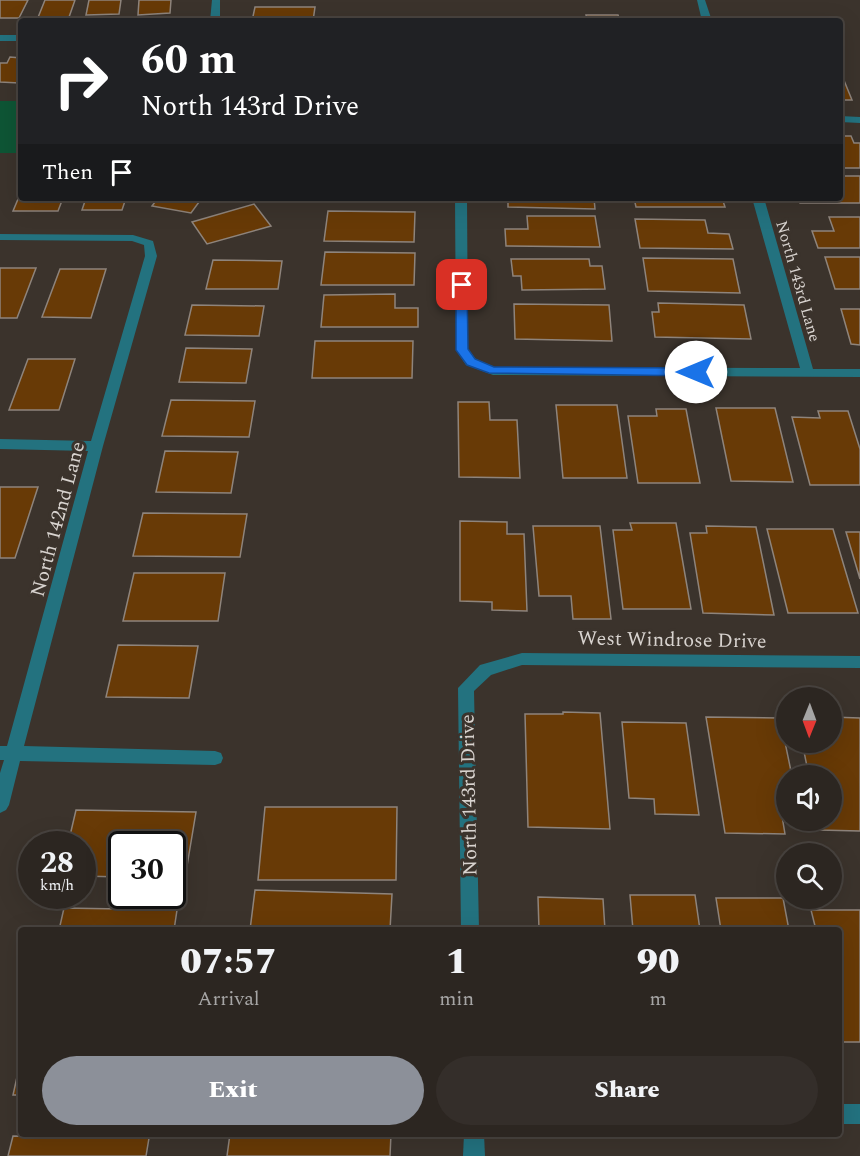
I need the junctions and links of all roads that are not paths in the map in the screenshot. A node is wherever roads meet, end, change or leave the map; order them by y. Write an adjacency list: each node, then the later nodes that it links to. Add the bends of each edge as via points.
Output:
1 (216, 0): 3 (street)
2 (701, 0): 4 (street)
3 (215, 18)
4 (706, 18)
5 (0, 38): 6 (street)
6 (18, 38)
7 (843, 120): 8 (street)
8 (860, 120)
9 (461, 201): 12 (street, via 462,350 471,362 493,370)
10 (759, 201): 12 (street, North 143rd Lane)
11 (0, 237): 15 (street, North 142nd Lane, via 133,238 148,243 151,256)
12 (808, 373): 13 (street)
13 (860, 374)
14 (0, 444): 15 (street)
15 (96, 446): 18 (street, North 142nd Lane)
16 (860, 663): 17 (street, West Windrose Drive, via 522,659)
17 (486, 670): 21 (street, North 143rd Drive, via 466,688)
18 (7, 753): 19 (street); 20 (street, North 142nd Lane)
19 (215, 758)
20 (0, 805)
21 (470, 927)
22 (842, 1114): 23 (street)
23 (860, 1114)
24 (474, 1137): 25 (street)
25 (474, 1156)

